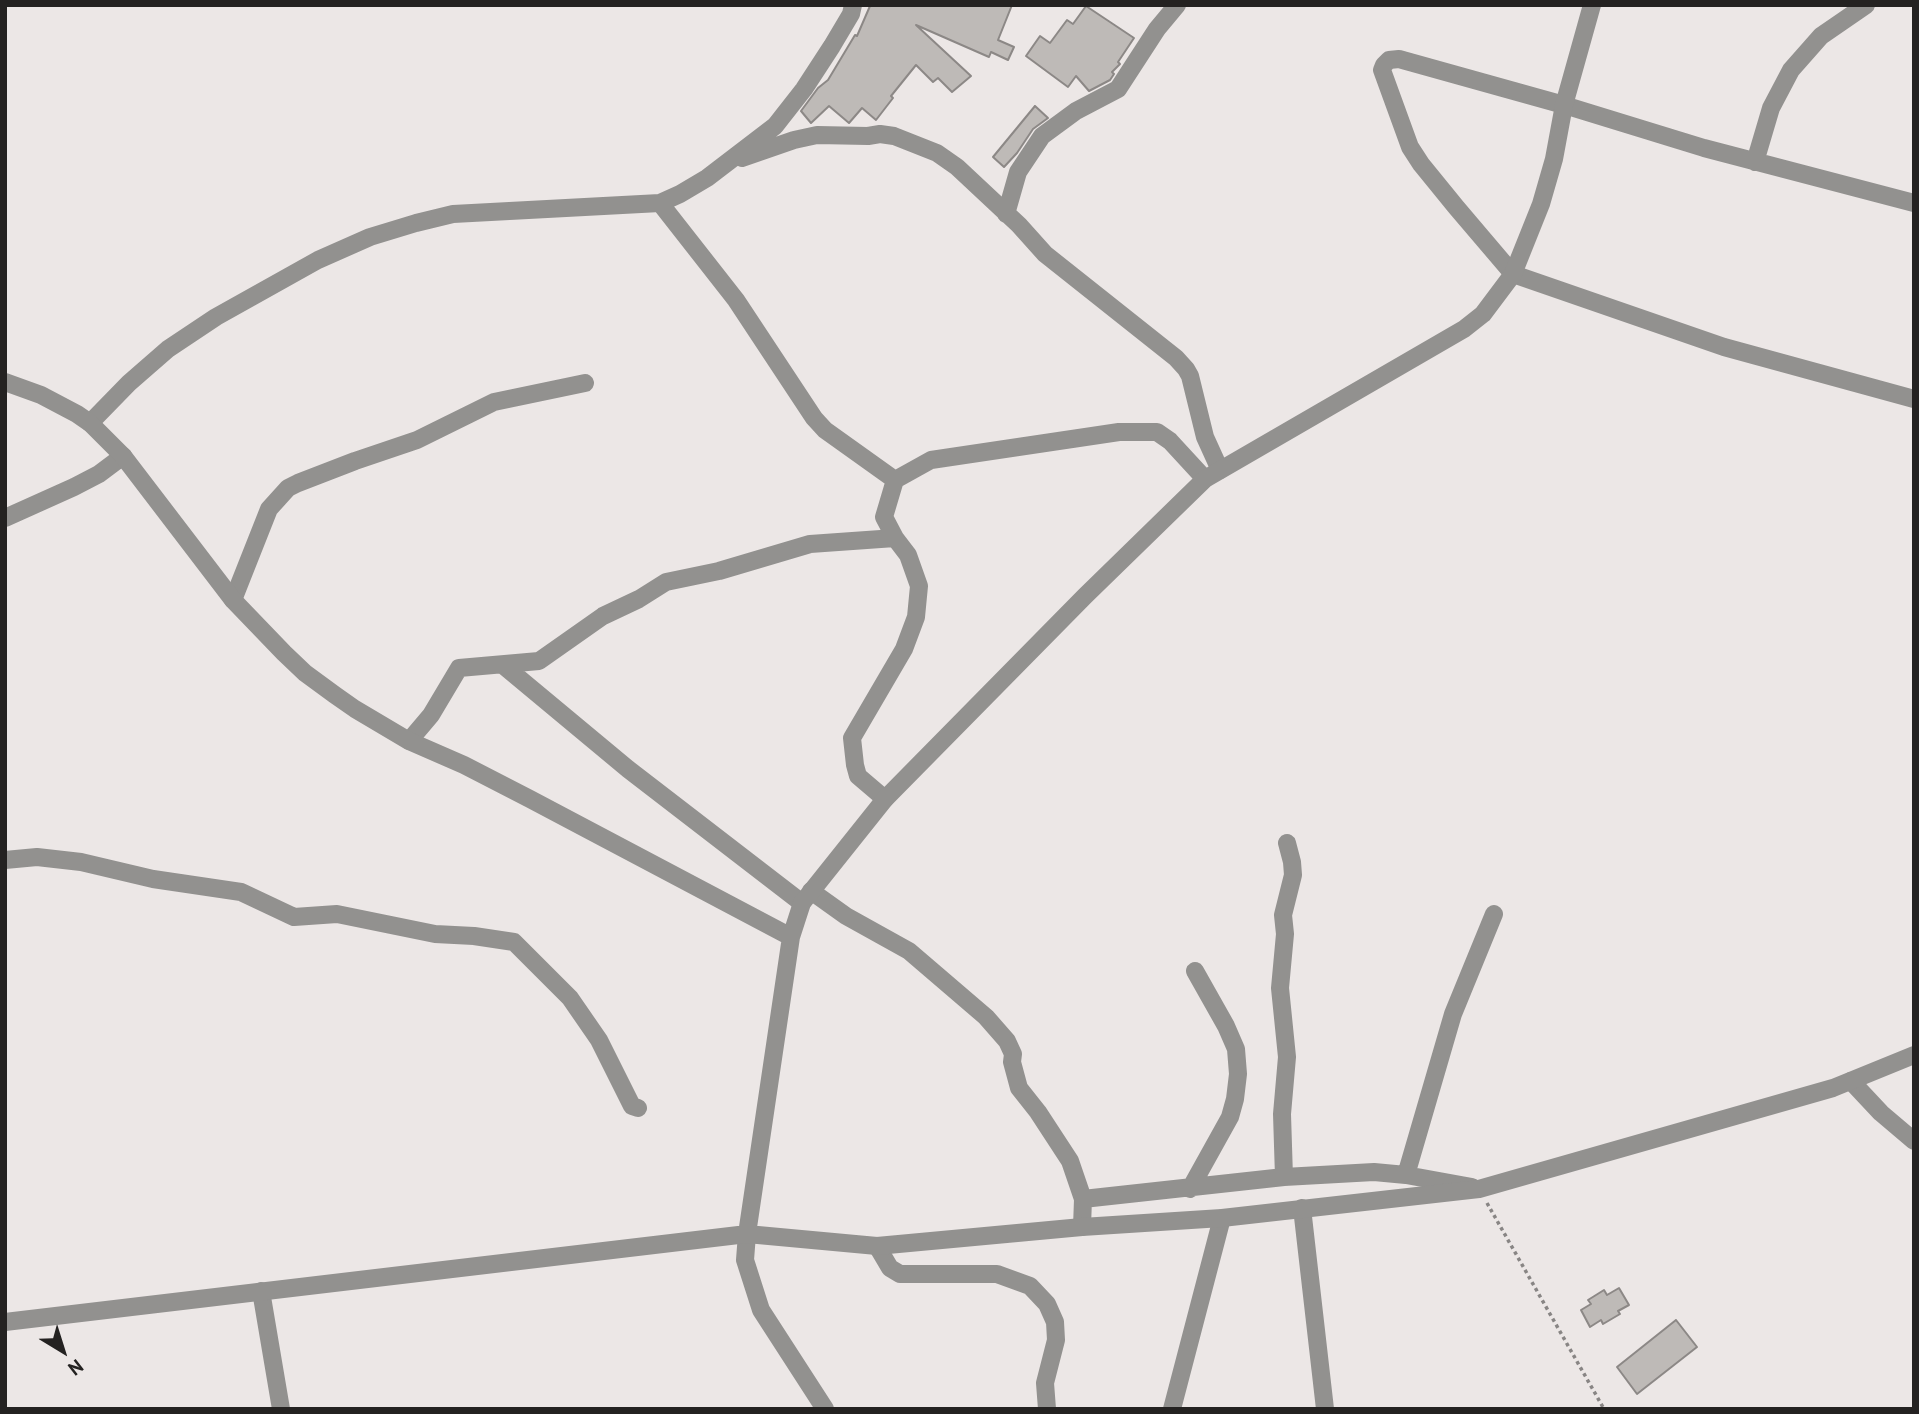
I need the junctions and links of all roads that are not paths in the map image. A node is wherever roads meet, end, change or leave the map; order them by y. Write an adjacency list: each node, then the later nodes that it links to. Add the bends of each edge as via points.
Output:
1 (853, 5): 6 (street, via 832,46 775,126)
2 (1177, 5): 10 (street, via 1118,89 1042,136 1018,173)
3 (1592, 5): 5 (street)
4 (1866, 5): 7 (street, via 1821,36 1791,70 1771,108)
5 (1564, 105): 7 (street); 11 (street, via 1548,186); 11 (street, via 1399,59 1389,60 1382,70 1415,156)
6 (727, 161): 8 (street, via 707,178); 10 (street, via 817,135 894,136 937,153)
7 (1755, 162): 9 (street)
8 (660, 203): 15 (street, via 453,214 370,237 318,260 216,317 168,349); 18 (street, via 736,300 814,418)
9 (1914, 203)
10 (1006, 214): 17 (street, via 1045,254 1186,369)
11 (1513, 274): 14 (street, via 1724,347); 17 (street, via 1483,314 1464,329)
12 (5, 382): 15 (street, via 41,395)
13 (585, 383): 21 (street, via 495,402 417,440 288,488 269,509)
14 (1914, 399)
15 (90, 423): 16 (street)
16 (123, 456): 19 (street, via 99,474); 21 (street)
17 (1212, 475): 18 (street, via 1157,432 1140,432 931,460); 24 (street)
18 (895, 480): 20 (street, via 884,517)
19 (5, 518)
20 (895, 538): 22 (street, via 810,544 666,582 603,616 539,662); 24 (street, via 908,555 919,586 916,617 904,649 852,738 858,776)
21 (233, 600): 23 (street, via 305,673)
22 (503, 665): 23 (street, via 459,668); 27 (street, via 628,769)
23 (409, 741): 29 (street, via 464,765)
24 (885, 799): 27 (street)
25 (1287, 844): 36 (street, via 1293,875 1283,915 1280,988 1287,1057 1282,1114)
26 (5, 860): 33 (street, via 37,857 82,862 153,879 241,892 293,917 337,914 435,934 514,942 570,998 599,1040 632,1105)
27 (807, 897): 29 (street); 39 (street, via 909,951 986,1017 1007,1041 1019,1088 1070,1161)
28 (1494, 914): 35 (street, via 1453,1014)
29 (791, 937): 43 (street)
30 (1195, 971): 37 (street, via 1236,1049 1238,1074 1230,1117)
31 (1914, 1055): 32 (street)
32 (1851, 1081): 34 (street); 38 (street)
33 (638, 1108)
34 (1914, 1141)
35 (1406, 1175): 36 (street, via 1374,1172); 38 (street)
36 (1284, 1177): 37 (street)
37 (1190, 1189): 39 (street)
38 (1479, 1189): 40 (street)
39 (1083, 1199): 42 (street)
40 (1302, 1209): 41 (street); 51 (street)
41 (1222, 1218): 42 (street); 50 (street)
42 (1082, 1227): 44 (street)
43 (747, 1234): 44 (street); 45 (street); 48 (street, via 745,1260 761,1310)
44 (877, 1246): 49 (street, via 890,1268 900,1274 997,1274 1030,1286 1047,1304 1055,1322 1056,1340 1045,1383)
45 (261, 1291): 46 (street); 47 (street)
46 (5, 1322)
47 (281, 1409)
48 (825, 1409)
49 (1047, 1409)
50 (1172, 1409)
51 (1325, 1409)

